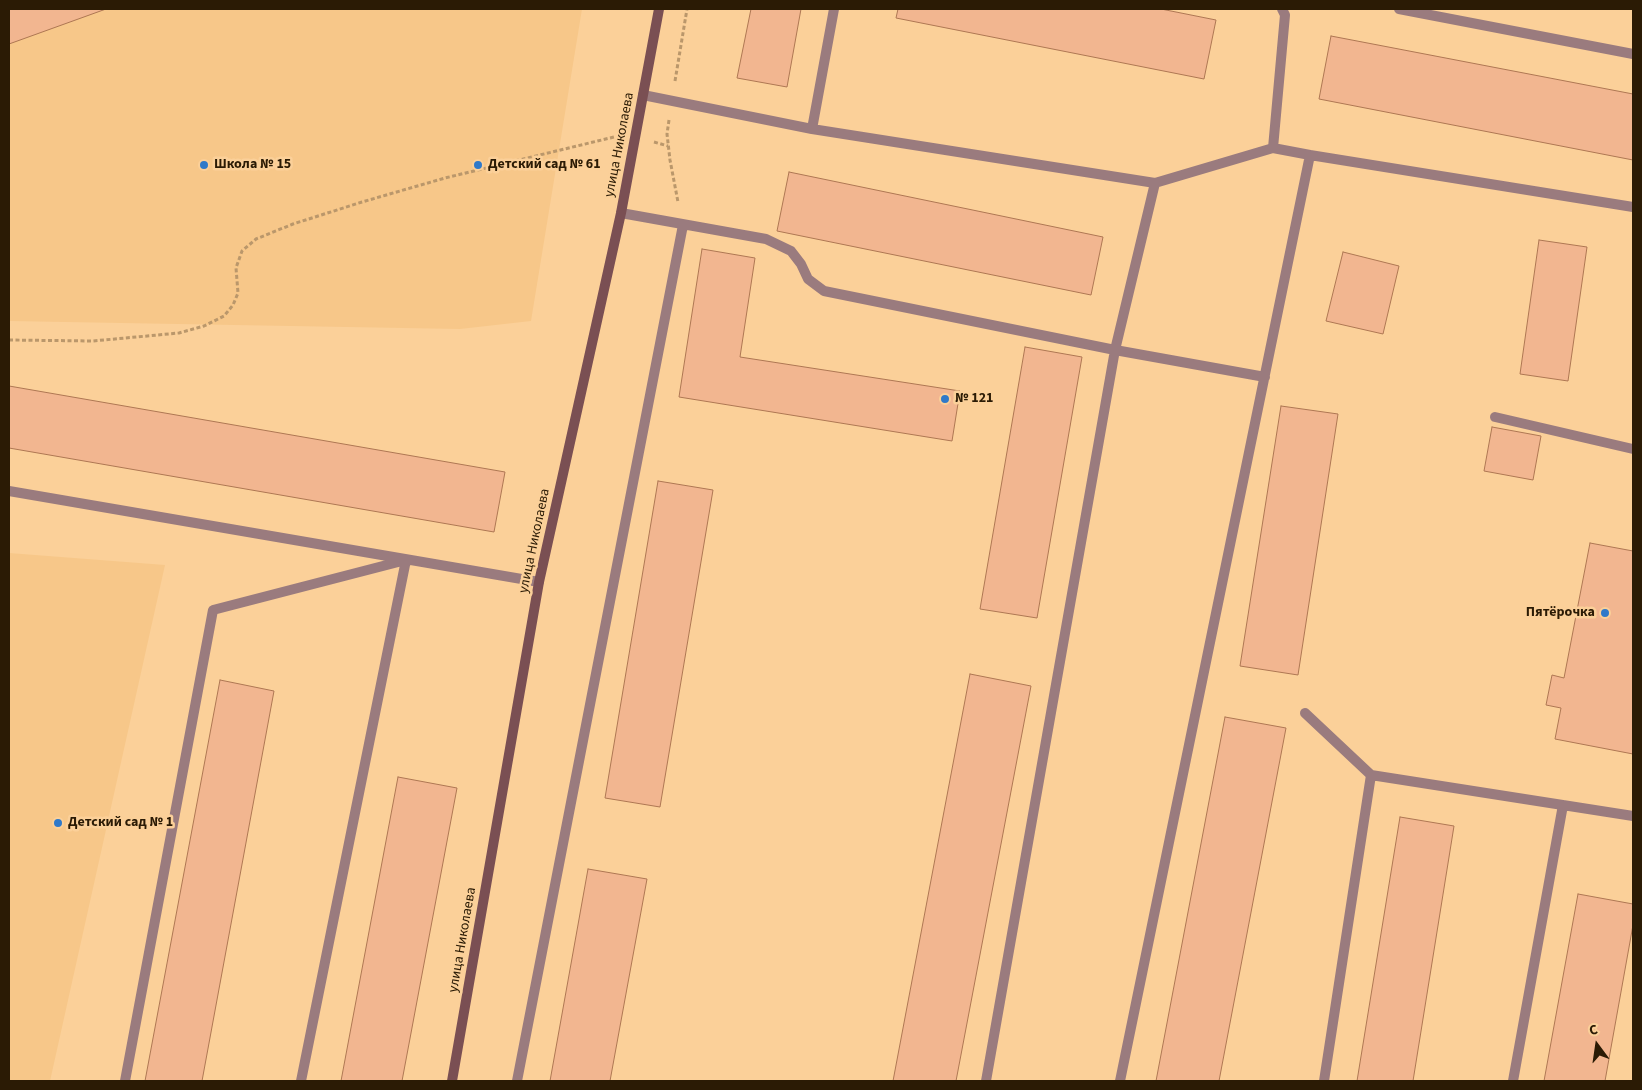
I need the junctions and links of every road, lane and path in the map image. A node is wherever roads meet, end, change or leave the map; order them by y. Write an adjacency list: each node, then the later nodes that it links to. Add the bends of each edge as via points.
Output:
1 (659, 9): 6 (main road, улица Николаева)
2 (834, 9): 7 (lane)
3 (1282, 9): 11 (lane, via 1285,15)
4 (1399, 9): 5 (lane)
5 (1633, 54)
6 (643, 95): 7 (lane); 15 (main road, улица Николаева)
7 (812, 129): 13 (lane)
8 (620, 136): 17 (path, via 445,178 293,224 256,239 242,251 236,268 238,293 233,305 224,316 204,326 179,333 93,341)
9 (653, 142): 10 (path)
10 (668, 146)
11 (1273, 148): 12 (lane); 13 (lane)
12 (1310, 155): 14 (lane); 19 (lane)
13 (1155, 183): 18 (lane)
14 (1633, 207)
15 (621, 213): 16 (lane); 24 (main road, улица Николаева)
16 (683, 225): 18 (lane, via 766,239 791,251 802,264 808,279 824,291); 32 (lane)
17 (9, 340)
18 (1115, 350): 19 (lane); 33 (lane)
19 (1265, 377): 34 (lane)
20 (1495, 417): 21 (lane)
21 (1633, 449)
22 (9, 491): 23 (lane)
23 (406, 560): 24 (lane); 29 (lane, via 213,610); 30 (lane)
24 (539, 582): 31 (main road, улица Николаева)
25 (1305, 714): 26 (lane)
26 (1371, 775): 27 (lane); 35 (lane)
27 (1563, 804): 28 (lane); 36 (lane)
28 (1633, 816)
29 (125, 1081)
30 (301, 1081)
31 (452, 1081)
32 (517, 1081)
33 (986, 1081)
34 (1120, 1081)
35 (1324, 1081)
36 (1513, 1081)

